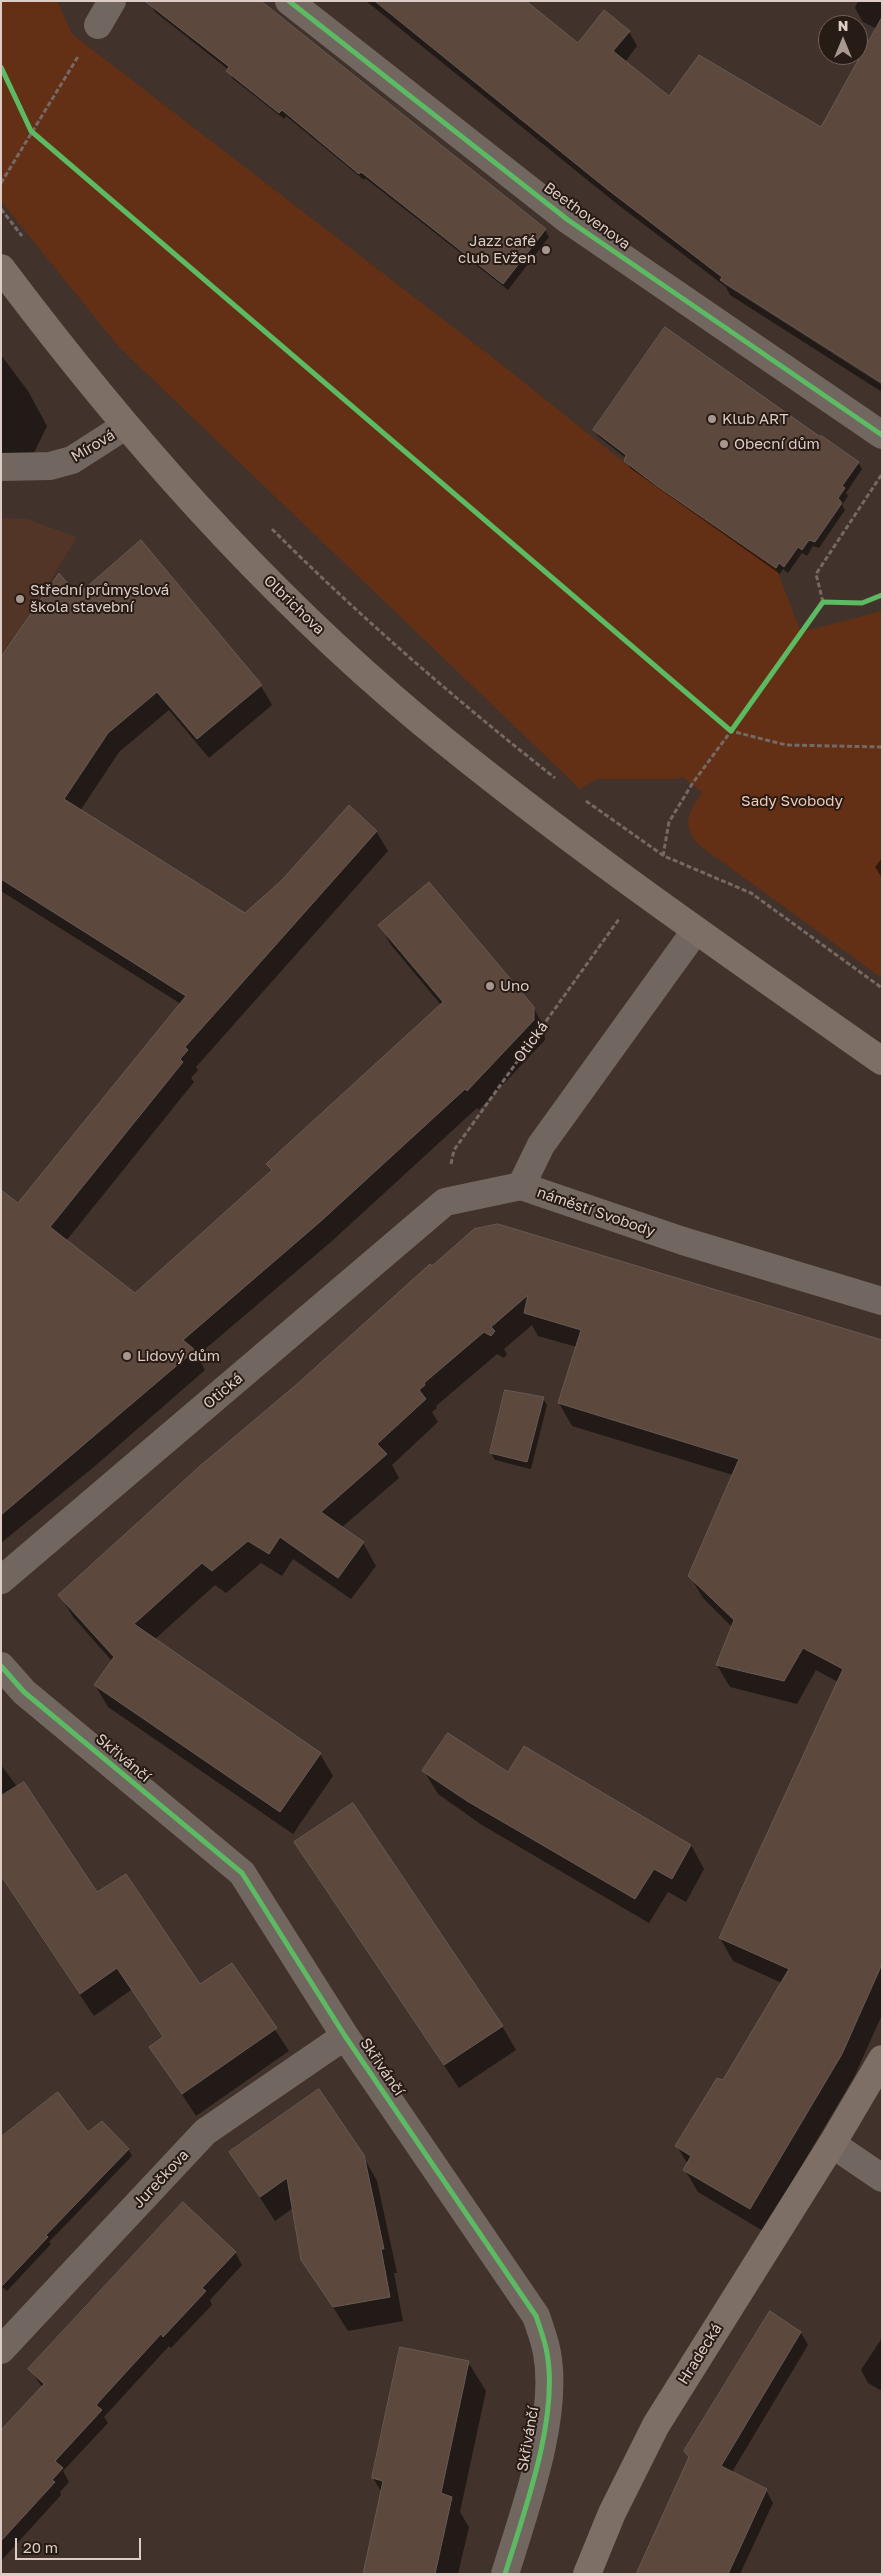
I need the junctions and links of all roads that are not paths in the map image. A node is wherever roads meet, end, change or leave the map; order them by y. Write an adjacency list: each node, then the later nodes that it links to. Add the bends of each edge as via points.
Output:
1 (112, 1): 3 (street)
2 (289, 1): 6 (street, Beethovenova, via 568,220)
3 (98, 25)
4 (1, 268): 5 (main road, Olbrichova, via 69,359)
5 (125, 426): 7 (street, Mírová, via 72,460 50,466); 8 (main road, Olbrichova, via 183,492 346,655 482,771)
6 (882, 435)
7 (1, 467)
8 (696, 930): 9 (main road); 10 (street, náměstí Svobody, via 541,1145)
9 (882, 1061)
10 (522, 1186): 11 (street, náměstí Svobody, via 674,1238); 12 (street, Otická, via 445,1202)
11 (882, 1302)
12 (1, 1580)
13 (1, 1666): 14 (street, Skřivánčí, via 24,1692 242,1873)
14 (345, 2036): 18 (street, Jurečkova, via 205,2132); 19 (street, Skřivánčí, via 536,2316 543,2338 548,2370 546,2418 530,2494)
15 (882, 2058): 16 (main road, Hradecká)
16 (832, 2144): 17 (street); 20 (main road, Hradecká, via 656,2425)
17 (882, 2178)
18 (1, 2350)
19 (505, 2574)
20 (586, 2574)

